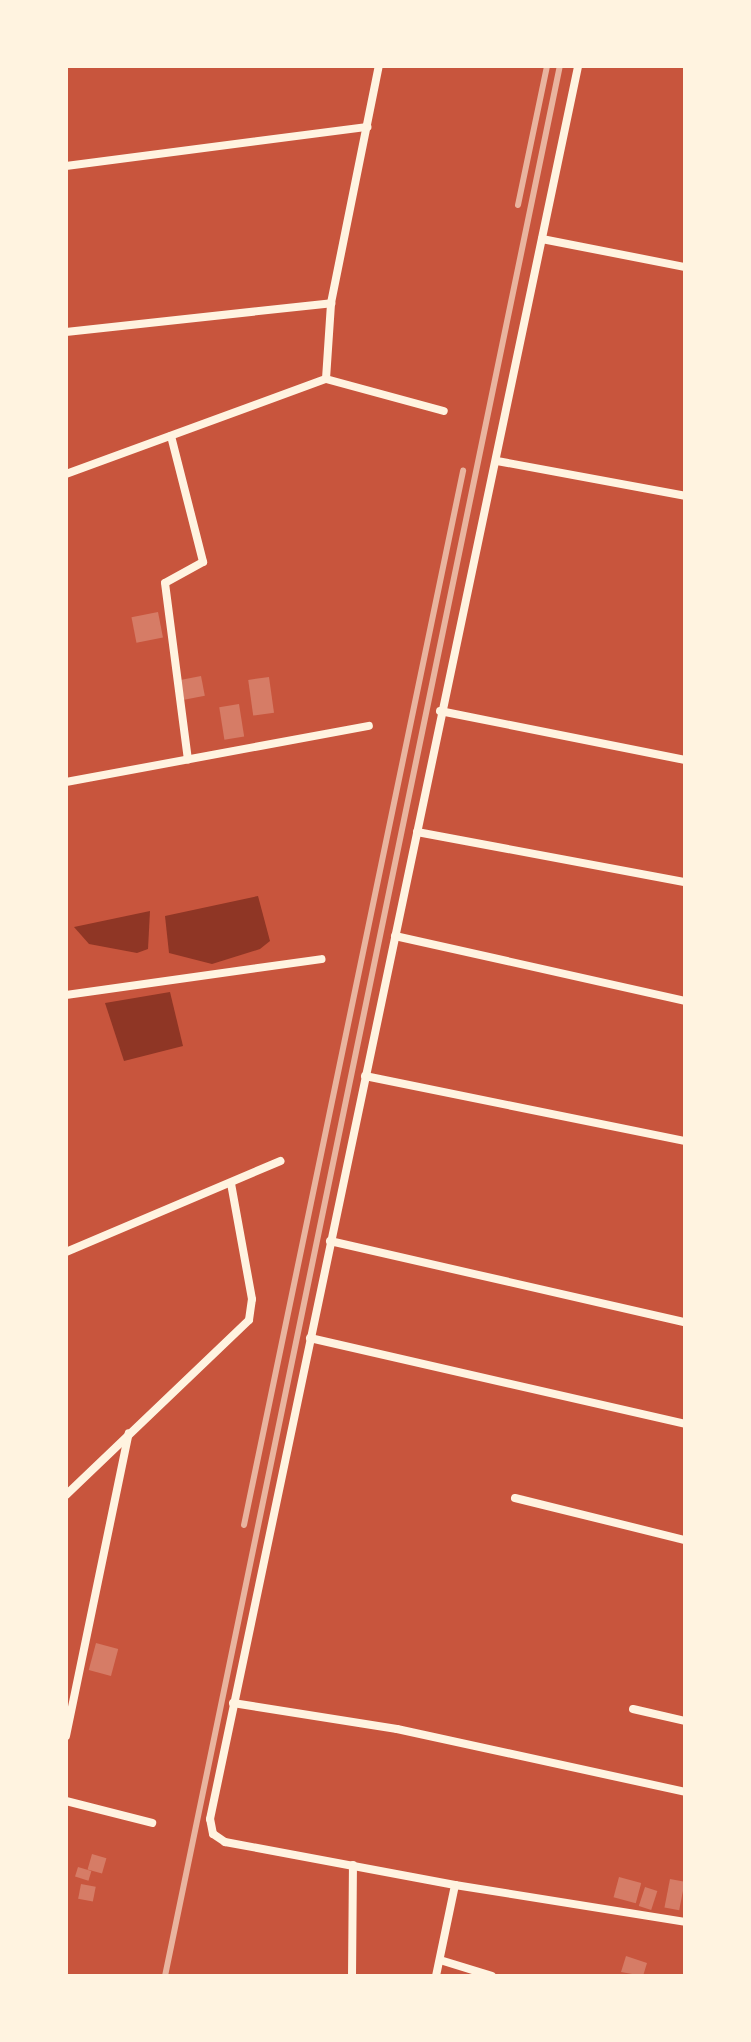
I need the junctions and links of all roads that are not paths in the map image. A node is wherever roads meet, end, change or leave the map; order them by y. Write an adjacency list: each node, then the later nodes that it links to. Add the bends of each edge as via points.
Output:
1 (379, 66): 3 (street)
2 (578, 66): 5 (street)
3 (367, 127): 4 (street); 7 (street)
4 (66, 166)
5 (542, 239): 6 (street); 12 (street)
6 (685, 267)
7 (331, 303): 8 (street); 9 (street)
8 (66, 332)
9 (326, 379): 10 (street); 11 (street)
10 (444, 411)
11 (171, 436): 13 (street); 17 (street, via 203,562 165,583)
12 (497, 461): 14 (street); 15 (street)
13 (66, 474)
14 (685, 496)
15 (440, 711): 18 (street); 20 (street)
16 (369, 726): 17 (street)
17 (188, 760): 19 (street)
18 (685, 760)
19 (66, 782)
20 (417, 832): 21 (street); 22 (street)
21 (685, 882)
22 (395, 936): 25 (street); 26 (street)
23 (321, 959): 24 (street)
24 (66, 995)
25 (685, 1001)
26 (365, 1076): 27 (street); 30 (street)
27 (685, 1141)
28 (280, 1161): 29 (street)
29 (231, 1183): 31 (street); 35 (street, via 252,1299 249,1320)
30 (330, 1241): 32 (street); 33 (street)
31 (66, 1252)
32 (685, 1322)
33 (310, 1338): 34 (street); 39 (street)
34 (685, 1424)
35 (129, 1432): 36 (street); 42 (street)
36 (66, 1495)
37 (515, 1498): 38 (street)
38 (685, 1540)
39 (233, 1703): 43 (street, via 397,1729); 46 (street, via 213,1834)
40 (633, 1709): 41 (street)
41 (685, 1721)
42 (66, 1736)
43 (685, 1792)
44 (66, 1801): 45 (street)
45 (152, 1823)
46 (353, 1865): 47 (street); 50 (street)
47 (455, 1885): 48 (street); 49 (street)
48 (685, 1922)
49 (440, 1960): 51 (street); 52 (street)
50 (352, 1976)
51 (436, 1976)
52 (492, 1976)

